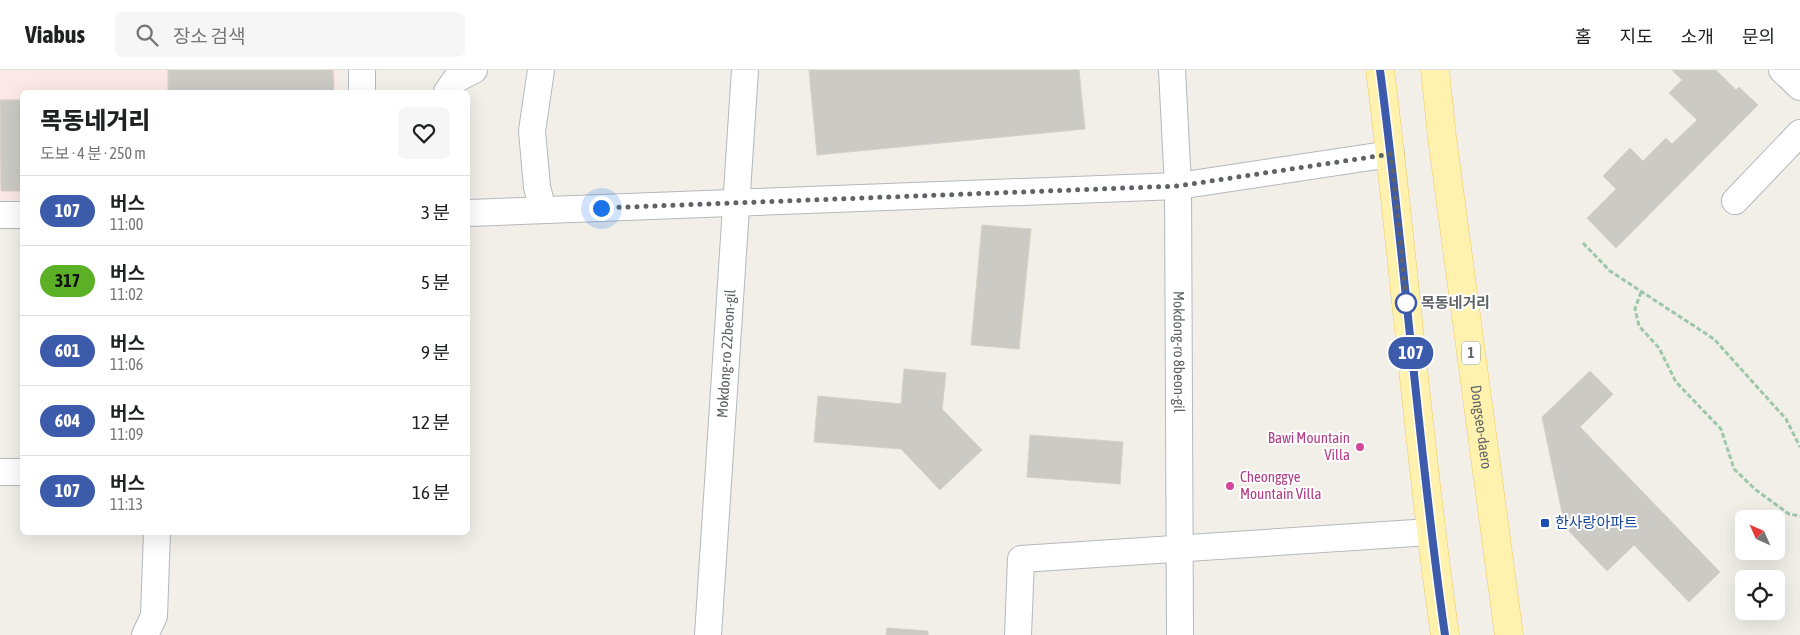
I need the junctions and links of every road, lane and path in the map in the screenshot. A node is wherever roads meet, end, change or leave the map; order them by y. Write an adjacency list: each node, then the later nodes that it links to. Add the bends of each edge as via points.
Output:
1 (362, 70): 10 (street)
2 (474, 70): 11 (street, via 456,79)
3 (540, 70): 17 (street, via 532,132 537,187)
4 (745, 70): 16 (street, Mokdong-ro 22beon-gil)
5 (1172, 70): 14 (street, Mokdong-ro 8beon-gil)
6 (1380, 70): 13 (main road)
7 (1435, 70): 35 (main road, Dongseo-daero / 1)
8 (1782, 70): 9 (street)
9 (1800, 87)
10 (362, 90)
11 (448, 90)
12 (1800, 133): 15 (street)
13 (1391, 154): 14 (street); 27 (main road)
14 (1178, 186): 16 (street); 29 (street, Mokdong-ro 8beon-gil)
15 (1735, 201)
16 (737, 203): 17 (street); 31 (street, Mokdong-ro 22beon-gil)
17 (543, 210): 18 (street)
18 (470, 213)
19 (0, 215): 20 (street)
20 (20, 215)
21 (1583, 243): 22 (path, via 1610,271)
22 (1641, 292): 23 (path, via 1714,339 1786,419); 26 (path, via 1635,309 1639,326 1659,348 1676,382 1721,428 1734,469 1789,514)
23 (1800, 447)
24 (0, 472): 25 (street)
25 (20, 472)
26 (1800, 516)
27 (1430, 532): 29 (street); 34 (main road)
28 (157, 535): 30 (street)
29 (1179, 550): 32 (street, via 1021,560); 33 (street, Mokdong-ro 8beon-gil)
30 (149, 626)
31 (708, 635)
32 (1018, 635)
33 (1180, 635)
34 (1445, 635)
35 (1510, 635)

